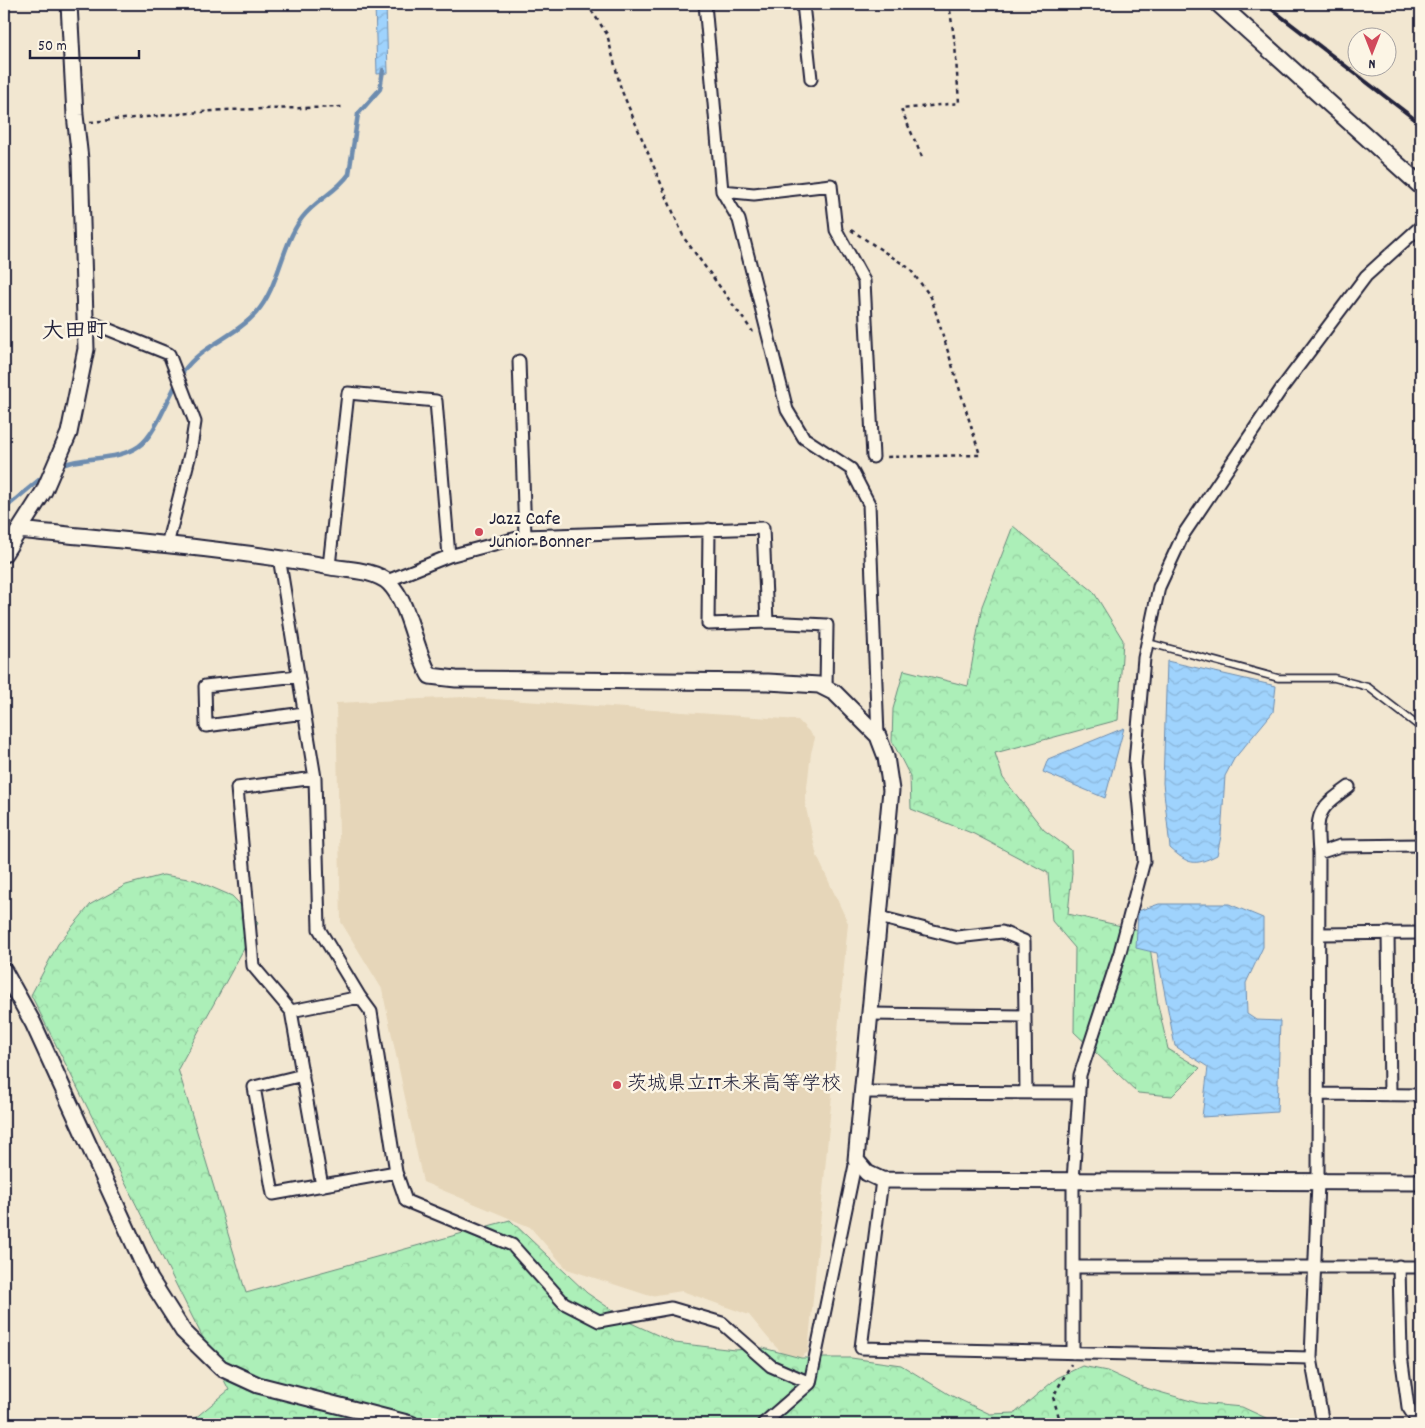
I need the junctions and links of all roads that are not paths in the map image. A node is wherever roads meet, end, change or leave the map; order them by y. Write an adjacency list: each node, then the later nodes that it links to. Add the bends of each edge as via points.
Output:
1 (69, 4): 9 (street, via 84,247)
2 (706, 4): 7 (street)
3 (803, 4): 5 (street)
4 (1219, 4): 6 (main road)
5 (811, 79)
6 (1421, 186)
7 (722, 191): 11 (street, via 754,194 831,185 836,230 864,280); 27 (street, via 739,220 787,410 804,438 852,469 869,504)
8 (1421, 226): 22 (street, via 1366,276 1282,388 1182,534 1159,587)
9 (85, 320): 13 (street, via 86,349 69,433 44,491); 15 (street, via 124,333 169,354 195,422)
10 (519, 361): 14 (street)
11 (874, 457)
12 (709, 529): 14 (street); 21 (street, via 763,528); 21 (street, via 708,624)
13 (19, 530): 15 (street); 16 (street)
14 (525, 536): 17 (street)
15 (167, 546): 18 (street)
16 (4, 554)
17 (449, 556): 19 (street, via 436,401 348,393); 20 (street)
18 (279, 557): 19 (street); 23 (street)
19 (329, 566): 20 (street, via 368,573)
20 (387, 581): 24 (street, via 398,593 430,676 456,679 768,682)
21 (766, 622): 24 (street, via 827,625)
22 (1149, 643): 26 (lane, via 1278,678 1334,678 1368,687); 44 (street, via 1144,658 1135,763 1144,861 1120,952 1080,1075)
23 (298, 676): 25 (street); 25 (street, via 205,686 206,726)
24 (826, 688): 27 (street)
25 (304, 713): 28 (street)
26 (1421, 728)
27 (878, 736): 32 (street, via 886,757 891,790)
28 (315, 778): 37 (street, via 319,928); 38 (street, via 237,788 253,966)
29 (1349, 787): 31 (street, via 1324,805 1317,824)
30 (1421, 845): 31 (street, via 1340,846)
31 (1319, 853): 35 (street)
32 (879, 917): 39 (street); 40 (street, via 958,937 1002,932 1024,941)
33 (1421, 932): 34 (street)
34 (1388, 933): 35 (street); 46 (street)
35 (1319, 934): 45 (street)
36 (4, 971): 62 (street, via 33,1023 150,1279 183,1331 221,1368 258,1385)
37 (360, 997): 38 (street); 49 (street, via 371,1012)
38 (291, 1011): 41 (street)
39 (870, 1014): 40 (street); 42 (street)
40 (1025, 1016): 43 (street)
41 (303, 1075): 54 (street); 54 (street, via 254,1088 273,1194)
42 (862, 1092): 43 (street); 48 (street)
43 (1026, 1093): 44 (street)
44 (1078, 1093): 51 (street)
45 (1318, 1094): 46 (street); 52 (street)
46 (1390, 1095): 47 (street)
47 (1421, 1095)
48 (856, 1160): 50 (street, via 867,1173); 61 (street)
49 (396, 1172): 54 (street); 61 (street, via 406,1201 512,1245 564,1303 599,1321 670,1308 722,1322 771,1366)
50 (882, 1180): 51 (street); 59 (street, via 861,1348)
51 (1073, 1181): 52 (street); 58 (street)
52 (1318, 1182): 53 (street); 55 (street)
53 (1421, 1182)
54 (322, 1186)
55 (1315, 1266): 56 (street); 58 (street); 60 (street)
56 (1399, 1266): 57 (street); 65 (street, via 1401,1354 1408,1407)
57 (1421, 1267)
58 (1073, 1268): 59 (street)
59 (1073, 1353): 60 (street)
60 (1311, 1358): 64 (street)
61 (810, 1383): 63 (street)
62 (410, 1424)
63 (763, 1424)
64 (1323, 1424)
65 (1419, 1424)

